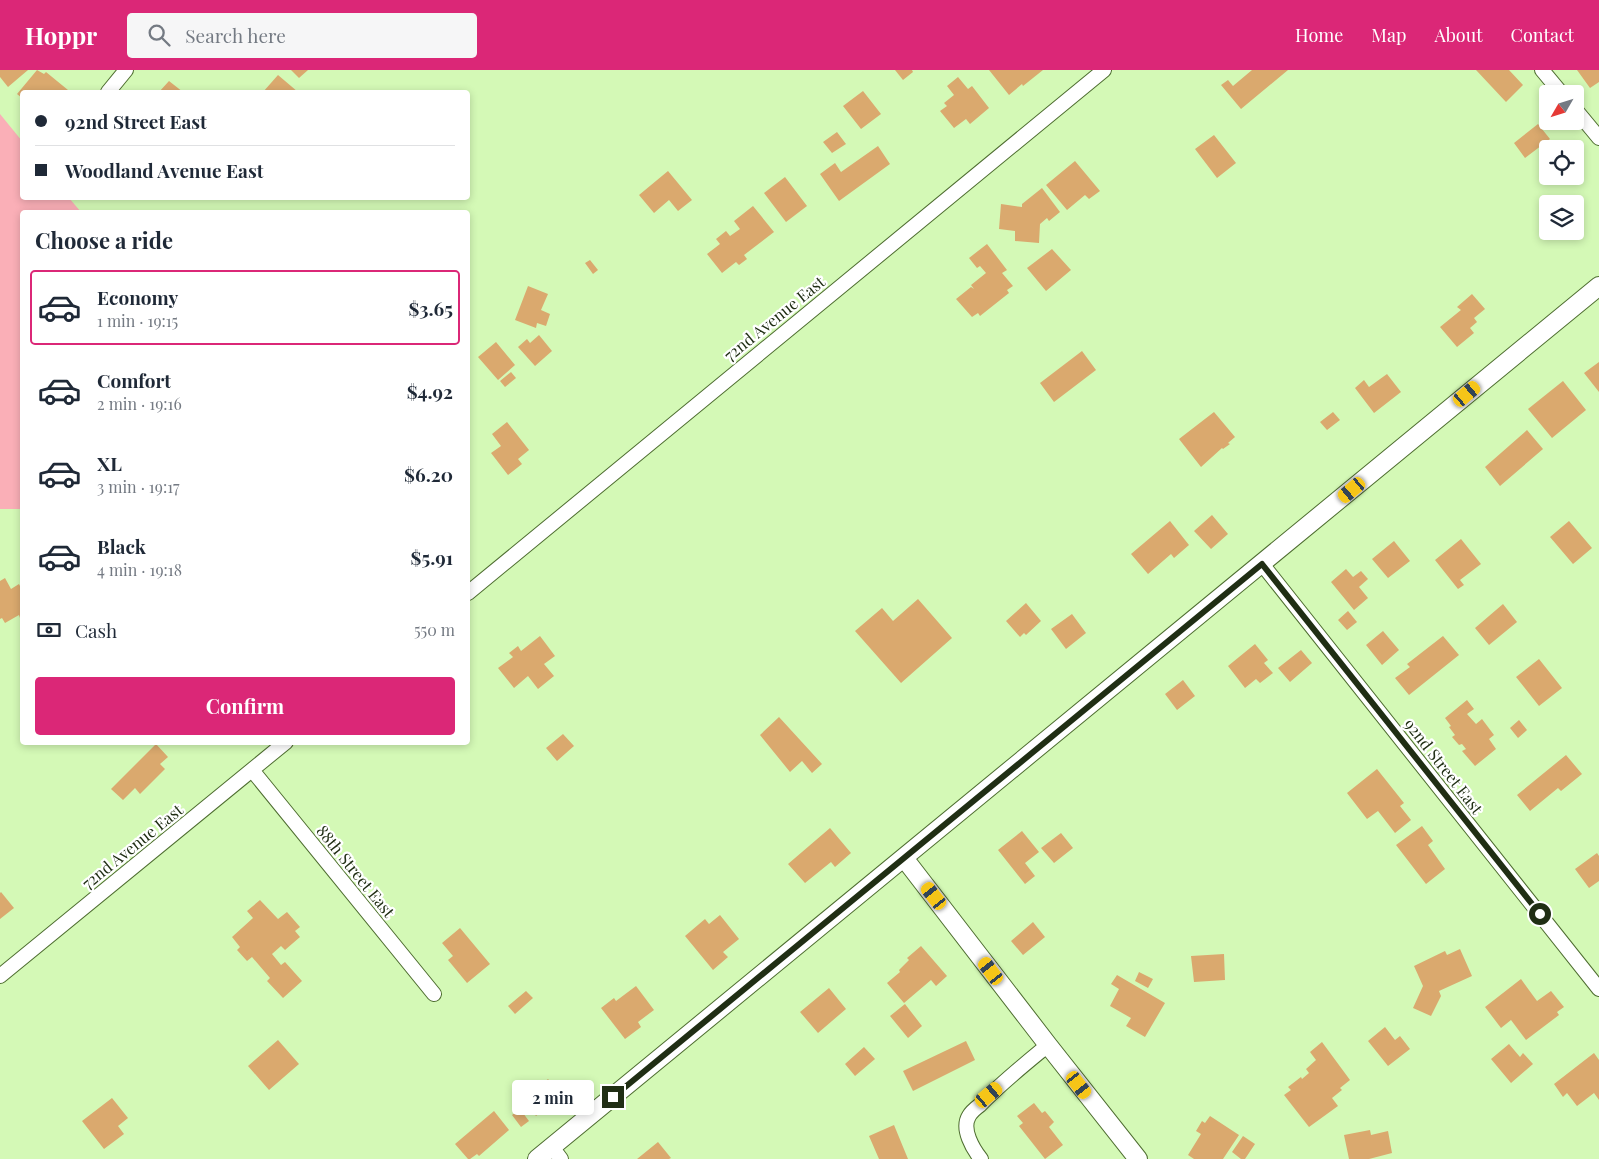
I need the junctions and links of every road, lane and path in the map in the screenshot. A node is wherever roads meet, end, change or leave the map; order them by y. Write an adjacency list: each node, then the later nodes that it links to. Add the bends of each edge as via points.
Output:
1 (1104, 70): 10 (street, 72nd Avenue East)
2 (1542, 70): 4 (street)
3 (119, 72): 5 (street)
4 (1554, 85)
5 (109, 90)
6 (1584, 120): 7 (street)
7 (1599, 138)
8 (1599, 286): 9 (street)
9 (1262, 564): 13 (street); 15 (street, 92nd Street East)
10 (470, 591)
11 (282, 745): 12 (street, 72nd Avenue East)
12 (252, 770): 14 (street, 72nd Avenue East); 16 (street, 88th Street East)
13 (904, 858): 17 (street); 18 (street)
14 (0, 976)
15 (1599, 989)
16 (434, 994)
17 (1048, 1045): 20 (street, via 968,1116 970,1140); 21 (street)
18 (557, 1153): 19 (street)
19 (537, 1159)
20 (981, 1159)
21 (1138, 1159)

